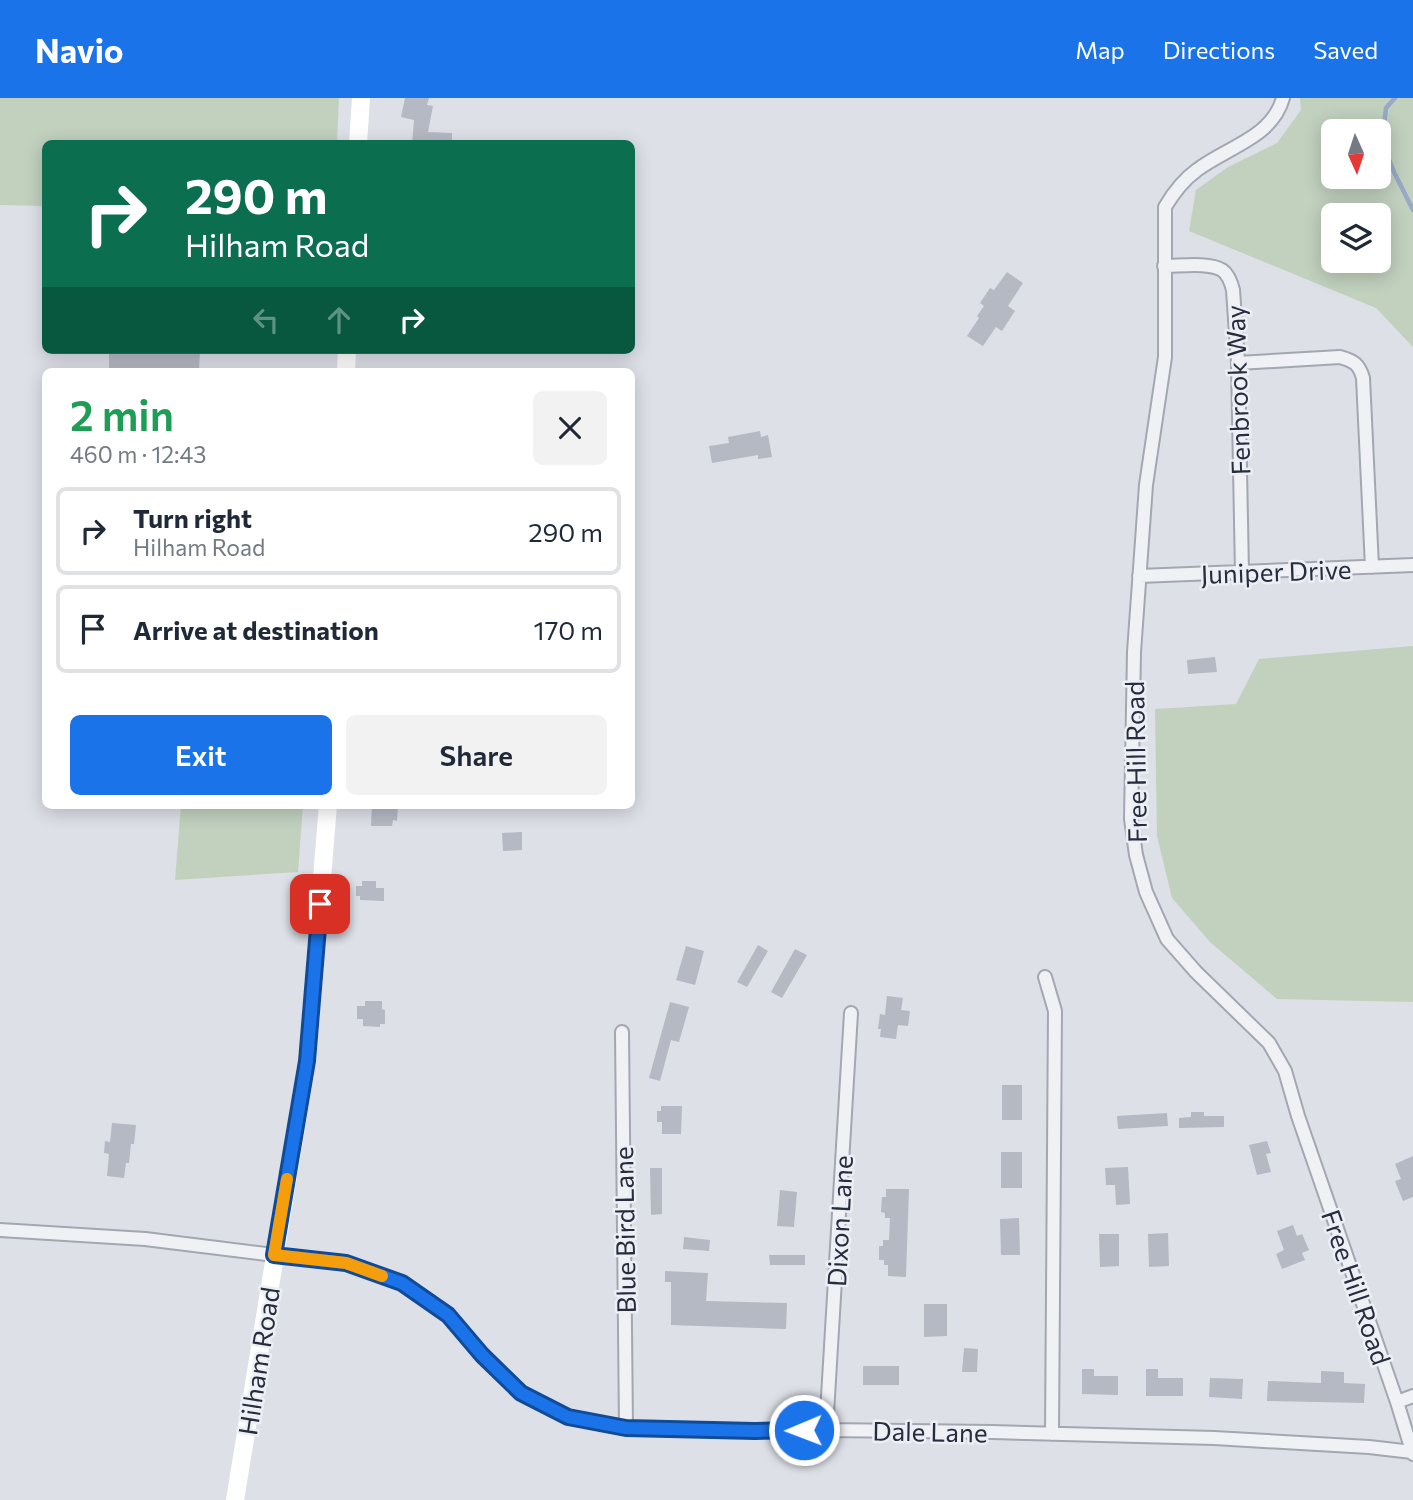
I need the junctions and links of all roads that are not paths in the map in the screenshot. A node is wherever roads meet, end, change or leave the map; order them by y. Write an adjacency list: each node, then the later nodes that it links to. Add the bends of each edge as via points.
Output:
1 (361, 98): 3 (main road)
2 (1283, 98): 4 (street, Free Hill Road, via 1271,123 1178,187 1165,207)
3 (358, 140)
4 (1164, 266): 5 (street, Fenbrook Way, via 1213,266 1224,271 1233,290); 9 (street, Free Hill Road, via 1165,357 1146,485)
5 (1238, 363): 7 (street, via 1340,357 1361,369); 8 (street, Fenbrook Way)
6 (1413, 565): 7 (street, Juniper Drive)
7 (1372, 567): 8 (street, Juniper Drive)
8 (1242, 573): 9 (street, Juniper Drive)
9 (1139, 576): 17 (street, Free Hill Road, via 1131,818 1146,892 1167,939 1269,1043 1285,1071)
10 (328, 809): 15 (main road, Hilham Road, via 307,1061)
11 (1045, 977): 20 (street, via 1055,1011)
12 (851, 1013): 19 (street, Dixon Lane)
13 (622, 1032): 18 (street, Blue Bird Lane)
14 (0, 1230): 15 (street, Dale Lane, via 145,1238)
15 (274, 1255): 18 (street, Dale Lane, via 346,1263 402,1283 448,1315 521,1393 568,1417); 22 (main road, Hilham Road)
16 (1413, 1396): 17 (street)
17 (1397, 1402): 21 (street, Free Hill Road)
18 (626, 1428): 19 (street, Dale Lane)
19 (826, 1430): 20 (street, Dale Lane)
20 (1052, 1434): 21 (street, Dale Lane, via 1214,1438)
21 (1413, 1453)
22 (235, 1500)

